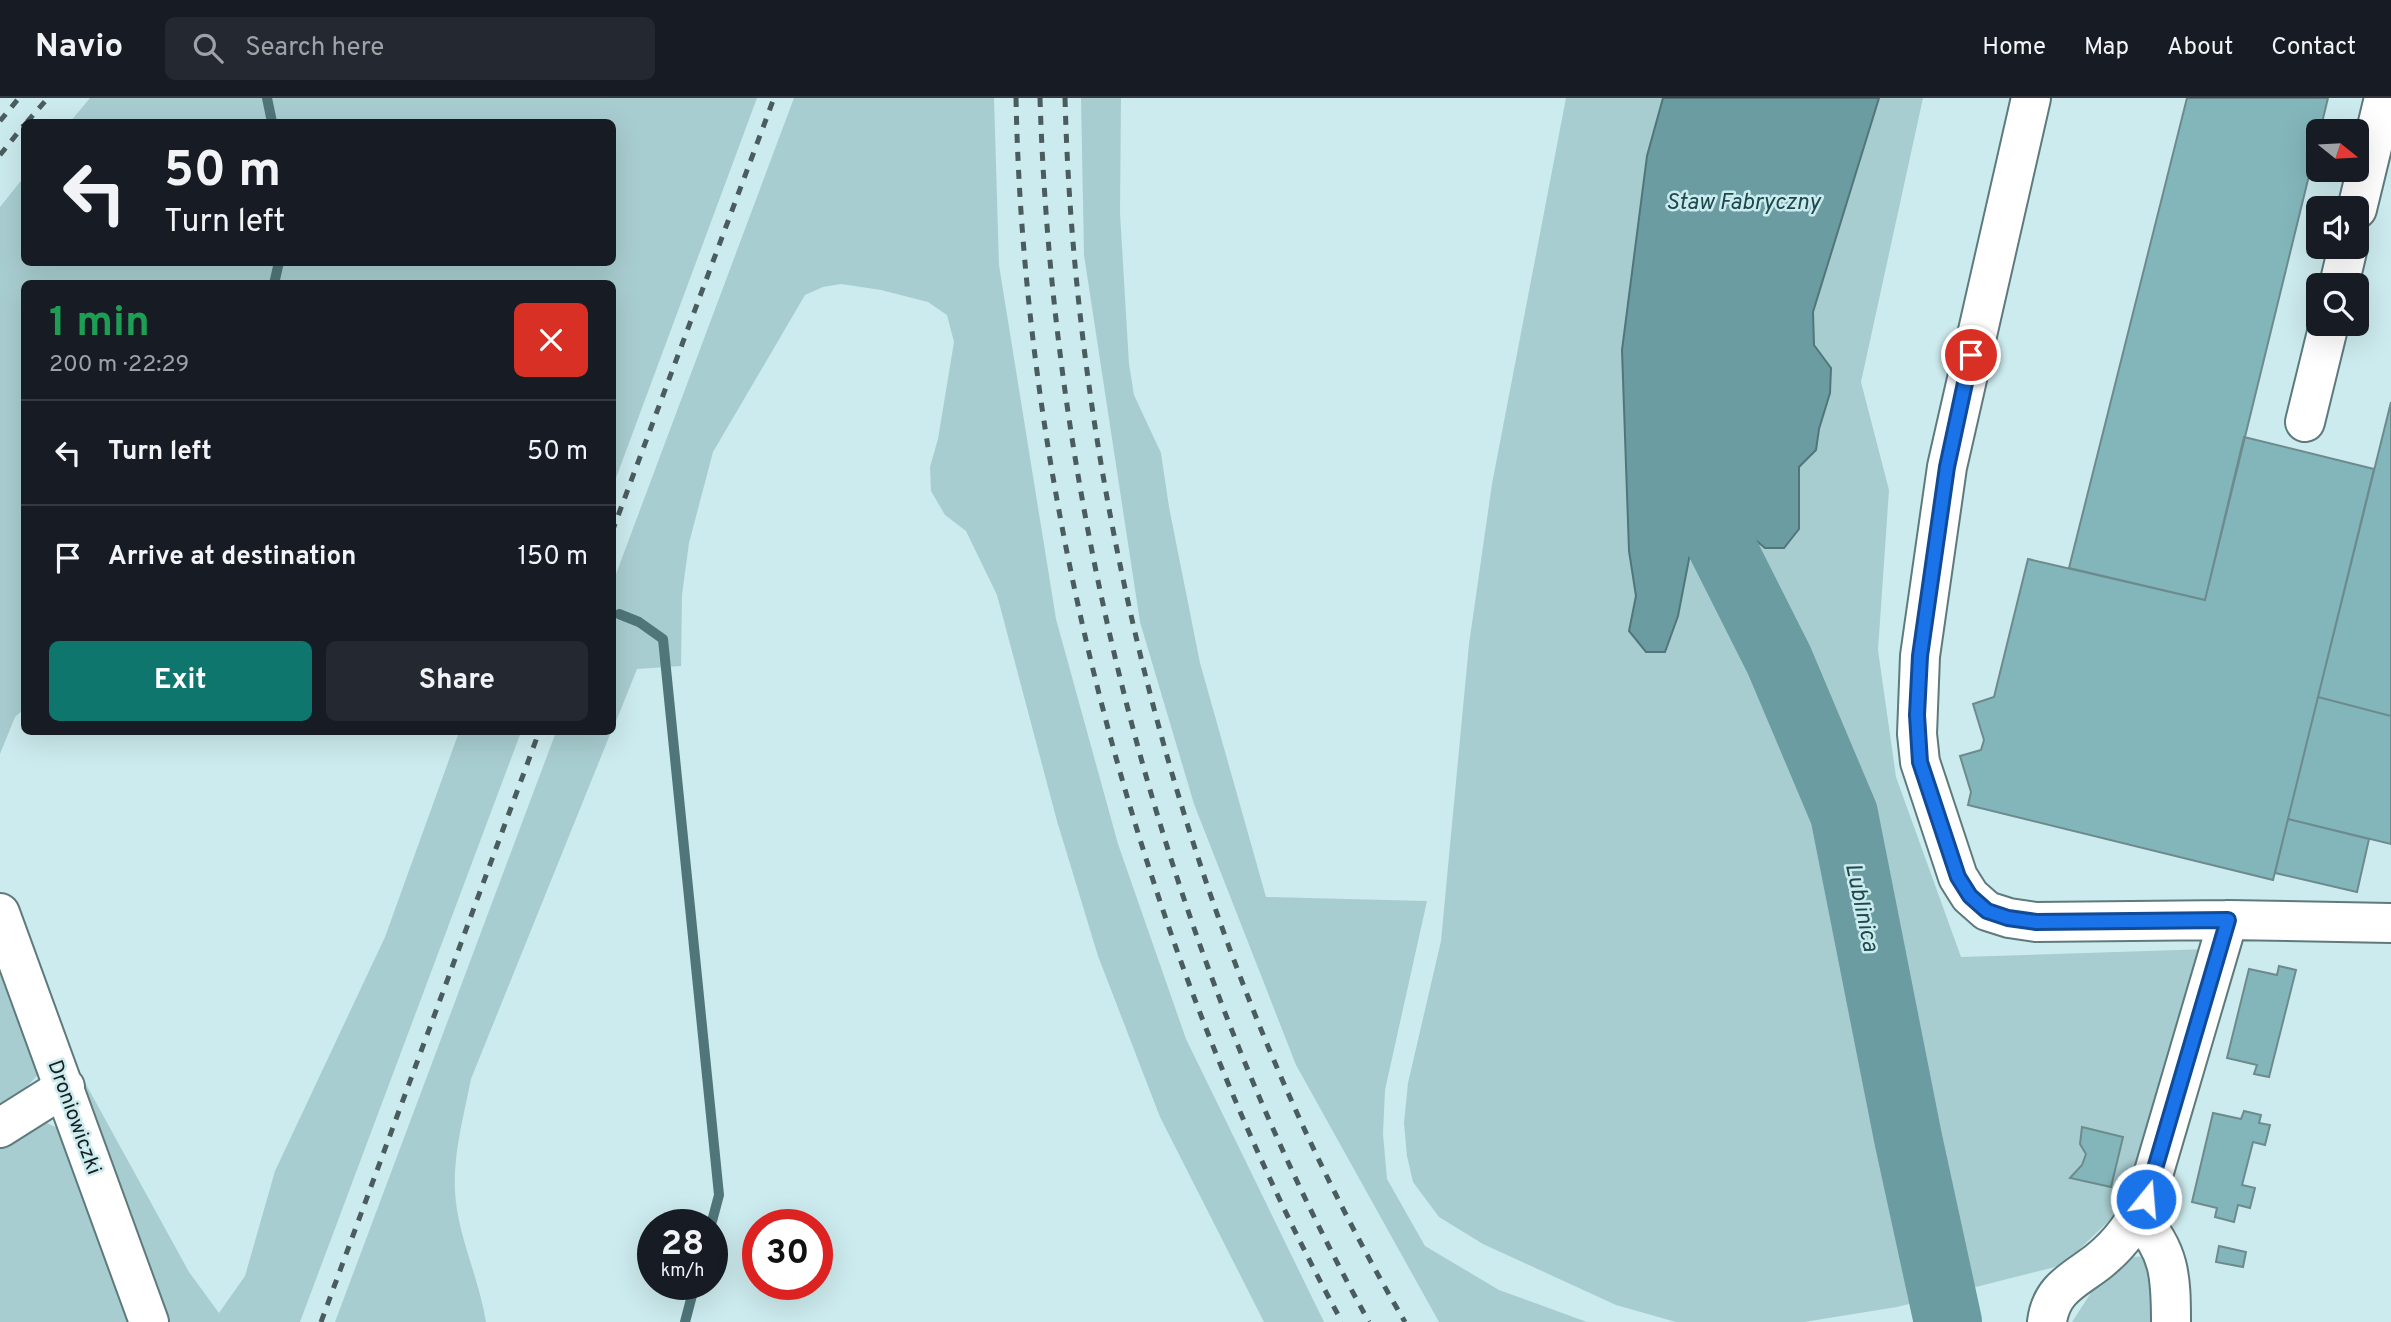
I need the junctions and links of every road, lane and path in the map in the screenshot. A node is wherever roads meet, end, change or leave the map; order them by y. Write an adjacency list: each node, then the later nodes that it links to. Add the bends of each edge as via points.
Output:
1 (2031, 98): 8 (street, via 1947,467 1920,656 1920,762 1958,877 1987,911 2036,922)
2 (2385, 98): 3 (street)
3 (2360, 196)
4 (2326, 336): 5 (street)
5 (2305, 422)
6 (0, 913): 9 (street, Droniowiczki)
7 (2391, 923): 8 (street)
8 (2225, 935): 11 (street)
9 (65, 1087): 10 (street); 12 (street, Droniowiczki)
10 (0, 1128)
11 (2138, 1217): 13 (street, via 2098,1262 2060,1289); 14 (street, via 2164,1251)
12 (149, 1322)
13 (2047, 1322)
14 (2171, 1322)

